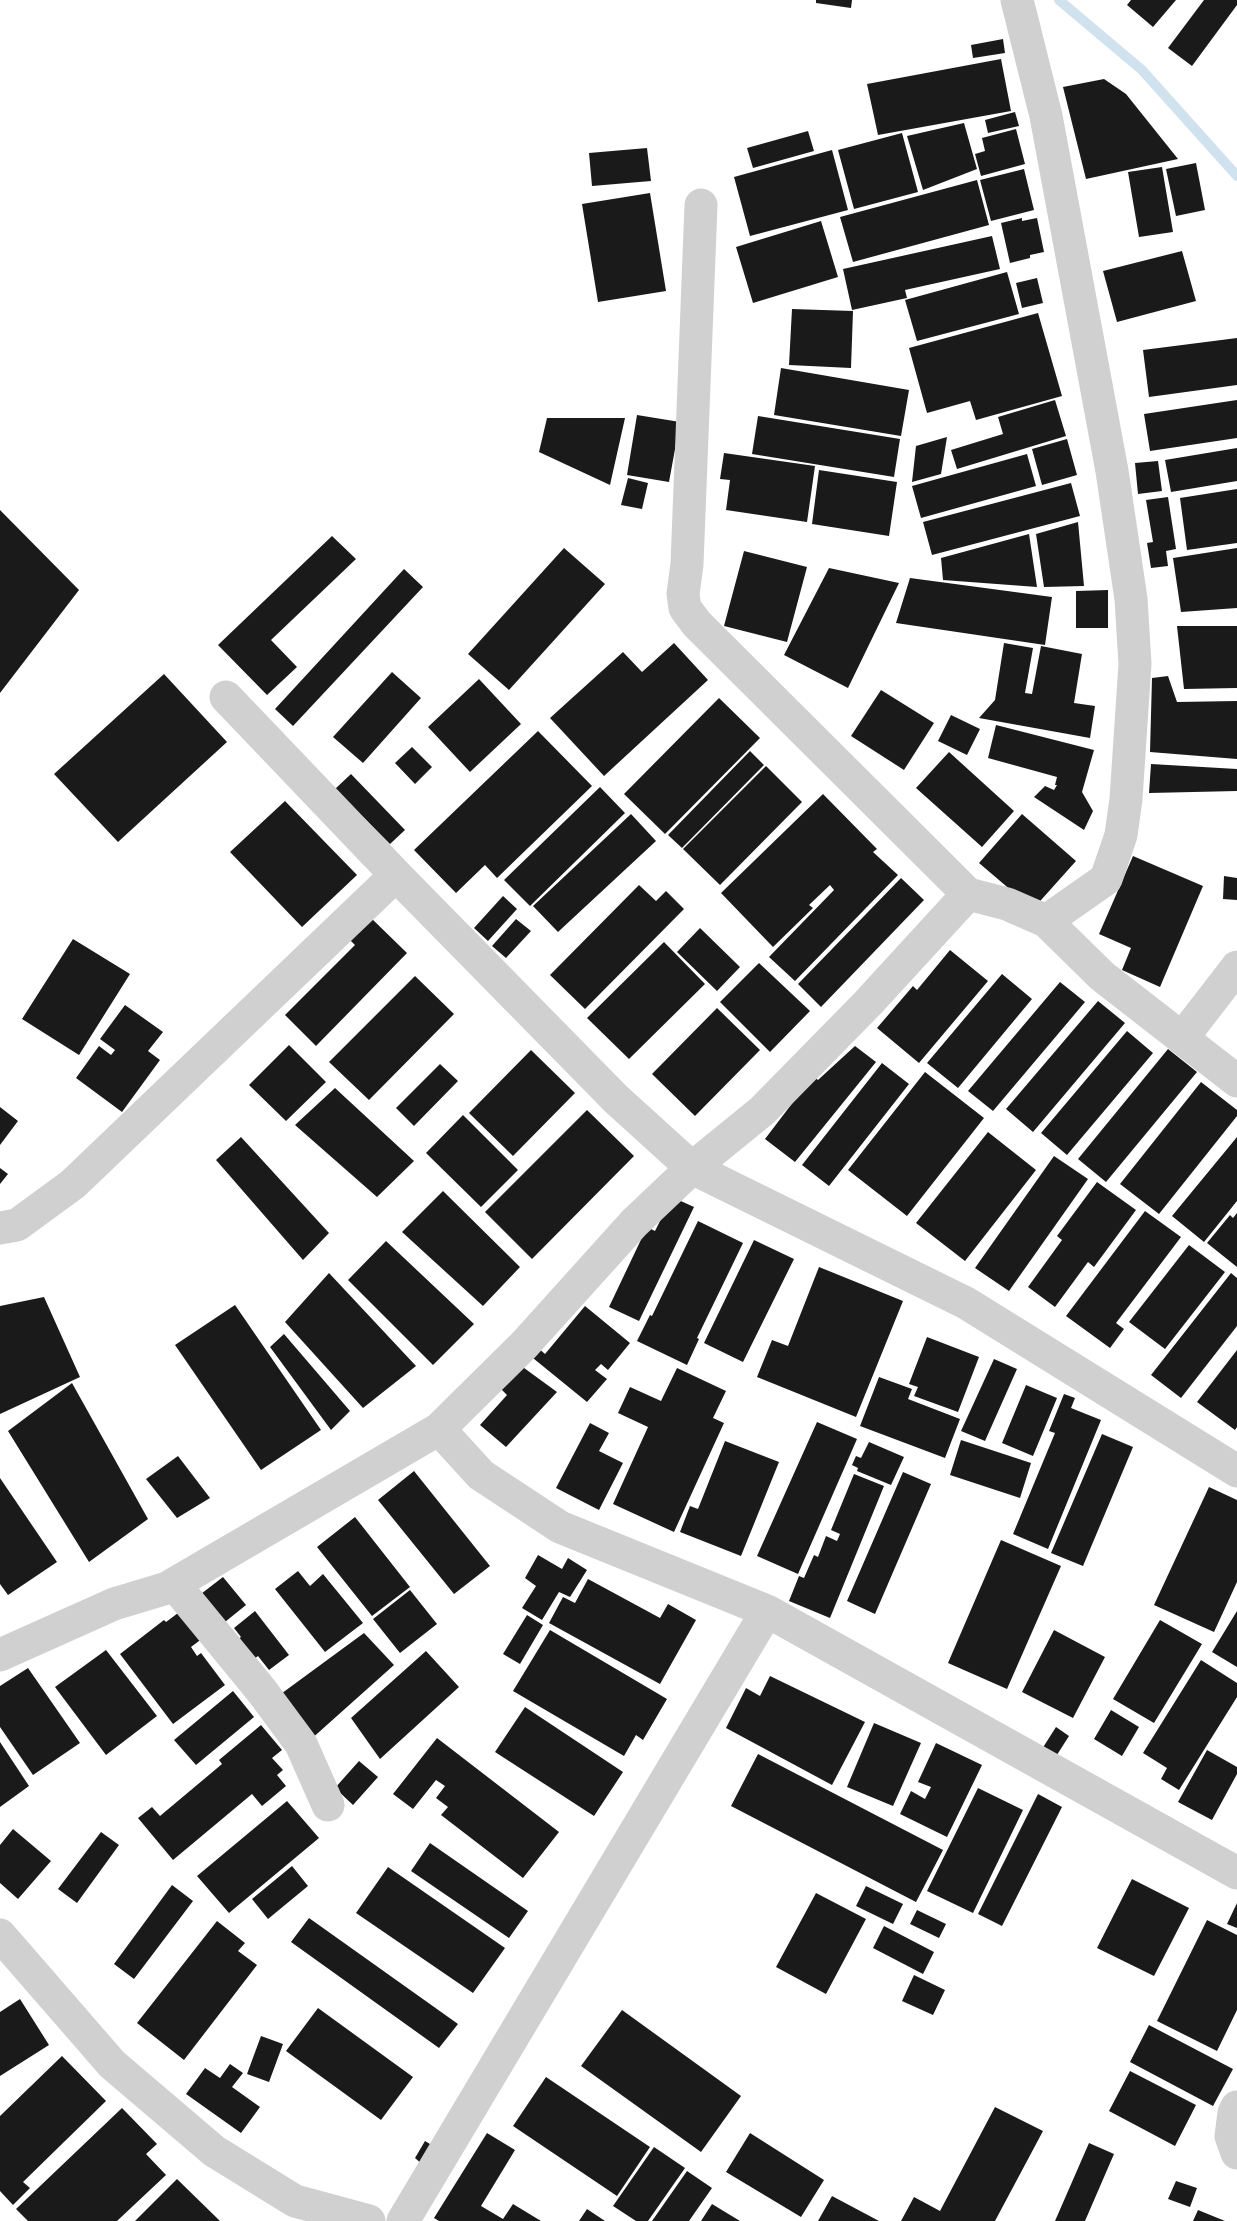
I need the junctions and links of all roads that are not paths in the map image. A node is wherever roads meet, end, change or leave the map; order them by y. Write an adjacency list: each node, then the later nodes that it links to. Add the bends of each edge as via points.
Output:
1 (1017, 0): 6 (street, via 1046,116 1112,471 1131,599 1135,664 1126,800 1121,835 1106,879)
2 (702, 205): 5 (street, via 685,608)
3 (226, 697): 4 (street)
4 (396, 875): 10 (street, via 616,1099); 11 (street, via 73,1184 17,1225)
5 (968, 894): 6 (street, via 1007,904); 10 (street, via 762,1111)
6 (1046, 921): 8 (street, via 1102,976)
7 (1237, 966): 8 (street)
8 (1183, 1037): 9 (street)
9 (1237, 1081)
10 (692, 1168): 12 (street, via 634,1223 524,1345); 13 (street, via 966,1303)
11 (0, 1228)
12 (438, 1429): 14 (street); 15 (street, via 481,1475 560,1527)
13 (1237, 1471)
14 (174, 1584): 16 (street, via 114,1604); 17 (street, via 301,1744)
15 (768, 1611): 18 (street); 23 (street)
16 (0, 1655)
17 (328, 1805)
18 (1237, 1873)
19 (0, 1935): 22 (street, via 112,2064 214,2151 295,2201)
20 (1237, 2107): 21 (street, via 1232,2136)
21 (1237, 2153)
22 (369, 2221)
23 (403, 2221)

